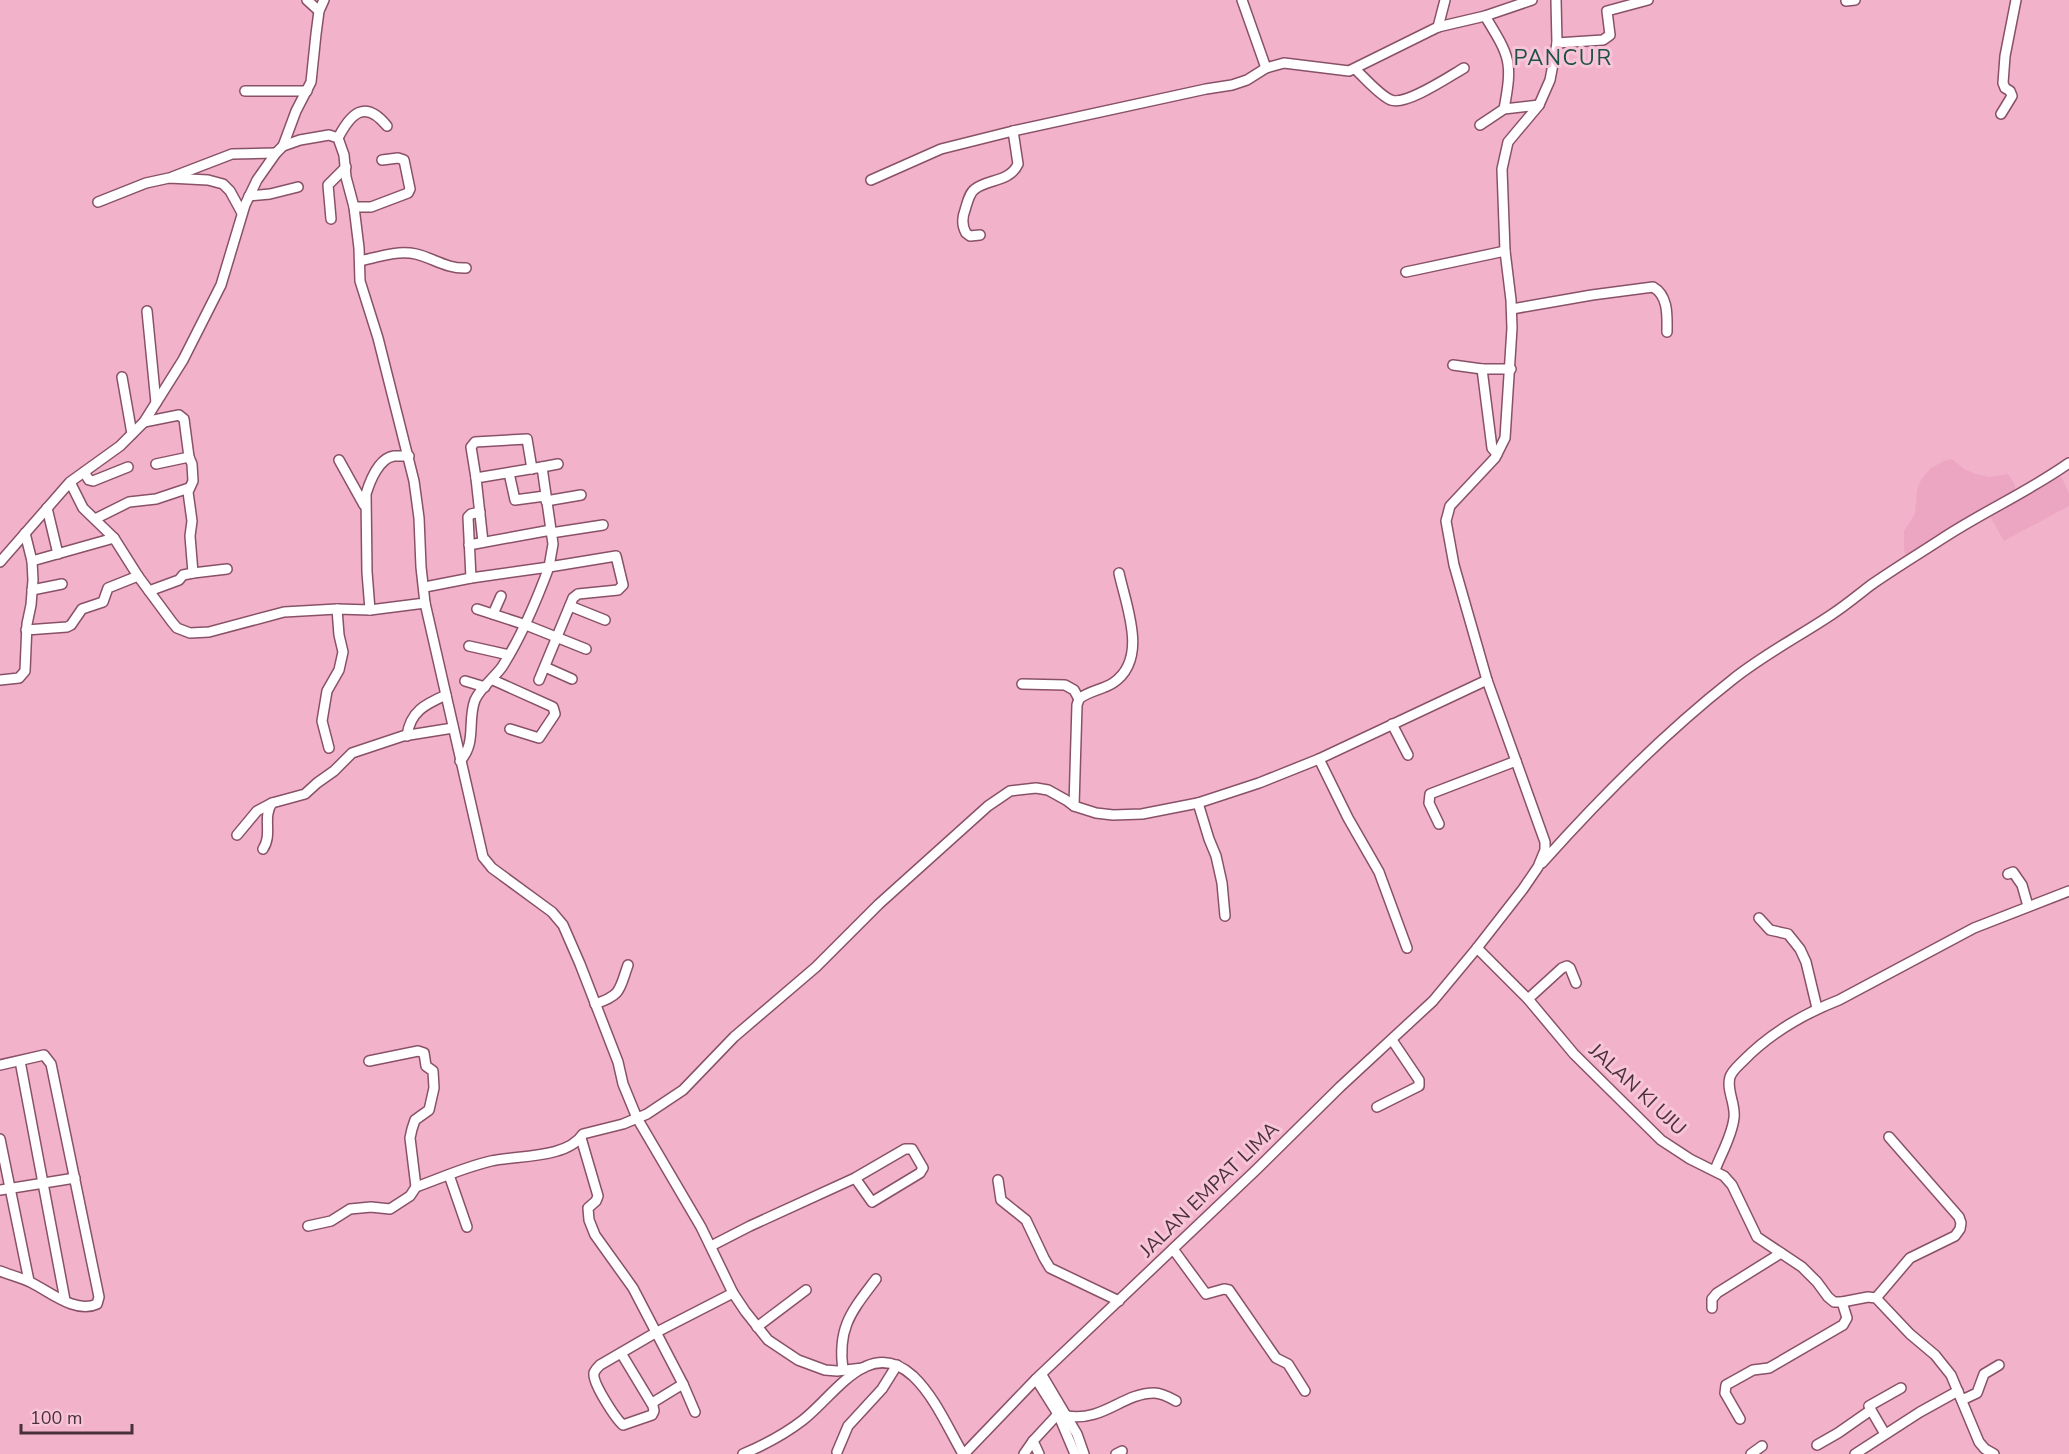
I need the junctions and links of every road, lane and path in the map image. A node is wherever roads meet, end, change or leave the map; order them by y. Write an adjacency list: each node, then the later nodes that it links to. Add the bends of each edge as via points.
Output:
1 (307, 0): 9 (street)
2 (324, 0): 9 (street)
3 (1242, 0): 13 (street)
4 (1445, 0): 11 (street)
5 (1532, 0): 10 (street)
6 (1556, 0): 12 (street)
7 (1648, 0): 12 (street, via 1609,9 1606,17 1610,35 1603,40)
8 (2016, 0): 20 (street, via 2003,83 2012,96)
9 (319, 11): 17 (street, via 314,70)
10 (1485, 16): 11 (street); 19 (street, via 1508,60)
11 (1438, 27): 15 (street)
12 (1557, 43): 18 (street, via 1550,80)
13 (1266, 68): 15 (street, via 1284,63 1343,71); 23 (street, via 1232,85)
14 (1464, 68): 15 (street, via 1398,102 1390,100)
15 (1355, 69)
16 (245, 91): 17 (street)
17 (307, 91): 25 (street)
18 (1539, 105): 19 (street); 38 (street, via 1506,150 1502,183)
19 (1504, 109): 21 (street)
20 (2001, 114)
21 (1480, 124)
22 (387, 126): 24 (street, via 369,110 360,111 346,123)
23 (1013, 131): 30 (street, via 941,149); 37 (street, via 1017,167 1004,178 976,188 965,211 966,233)
24 (338, 138): 25 (street, via 317,136); 28 (street)
25 (284, 146): 26 (street)
26 (276, 153): 29 (street, via 232,154); 32 (street)
27 (382, 160): 34 (street, via 404,160 408,193 371,207)
28 (346, 167): 34 (street); 36 (street, via 328,185)
29 (169, 178): 33 (street); 35 (street, via 223,184)
30 (871, 180)
31 (298, 187): 32 (street)
32 (249, 196): 35 (street)
33 (98, 202)
34 (354, 207): 39 (street)
35 (242, 213): 49 (street, via 221,285)
36 (331, 219)
37 (980, 235)
38 (1505, 251): 41 (street); 42 (street)
39 (360, 261): 40 (street, via 405,253); 53 (street, via 360,281)
40 (466, 268)
41 (1406, 272)
42 (1512, 309): 44 (street, via 1653,287 1664,298); 47 (street)
43 (147, 311): 49 (street)
44 (1667, 332)
45 (1453, 365): 46 (street)
46 (1482, 369): 47 (street); 52 (street, via 1492,448)
47 (1511, 369): 52 (street, via 1506,431)
48 (122, 377): 51 (street)
49 (156, 403): 50 (street)
50 (144, 422): 51 (street); 54 (street, via 182,416)
51 (132, 434): 61 (street)
52 (1497, 454): 110 (street, via 1456,498 1446,521)
53 (409, 456): 68 (street, via 385,460 368,486); 88 (street, via 418,504)
54 (189, 457): 56 (street); 65 (street, via 193,481)
55 (339, 459): 68 (street)
56 (156, 464)
57 (558, 464): 60 (street)
58 (2069, 464): 131 (street, JALAN EMPAT LIMA, via 1942,539 1731,681 1623,776)
59 (128, 467): 61 (street, via 93,481)
60 (537, 468): 62 (street); 63 (street, via 527,439 475,442 471,447); 67 (street)
61 (84, 472): 64 (street)
62 (509, 472): 63 (street); 67 (street, via 515,500)
63 (476, 478): 70 (street)
64 (70, 482): 69 (street); 71 (street, via 83,508)
65 (189, 488): 71 (street, via 156,499 129,502); 83 (street)
66 (581, 495): 67 (street)
67 (546, 498): 73 (street)
68 (365, 507): 96 (street)
69 (47, 508): 74 (street); 78 (street)
70 (480, 512): 76 (street); 77 (street, via 468,517)
71 (95, 519): 75 (street)
72 (603, 525): 73 (street)
73 (551, 532): 76 (street); 81 (street)
74 (25, 533): 79 (street); 80 (street)
75 (114, 538): 78 (street); 85 (street)
76 (483, 542): 77 (street)
77 (469, 545): 86 (street)
78 (58, 554): 79 (street)
79 (32, 561): 89 (street)
80 (0, 562)
81 (549, 567): 86 (street); 93 (street, via 617,557 623,585 618,590 578,594); 99 (street)
82 (227, 569): 83 (street)
83 (193, 573): 90 (street)
84 (1119, 573): 115 (street, via 1130,620 1132,656 1113,683)
85 (138, 576): 90 (street); 100 (street, via 108,588 104,602 82,609 67,627)
86 (471, 578): 88 (street)
87 (62, 584): 89 (street)
88 (425, 587): 92 (street)
89 (32, 590): 100 (street)
90 (149, 591): 94 (street, via 177,628 197,634 284,612)
91 (501, 596): 97 (street)
92 (425, 603): 96 (street); 114 (street)
93 (570, 606): 98 (street); 101 (street)
94 (337, 609): 96 (street); 120 (street, via 344,652 327,691 322,721)
95 (477, 609): 97 (street)
96 (370, 610)
97 (493, 614): 99 (street)
98 (605, 620)
99 (526, 626): 101 (street); 104 (street)
100 (26, 630): 107 (street, via 23,675)
101 (557, 638): 103 (street); 105 (street)
102 (469, 646): 104 (street)
103 (586, 649)
104 (509, 655): 108 (street)
105 (545, 667): 106 (street); 109 (street)
106 (572, 679)
107 (0, 680)
108 (493, 680): 113 (street); 118 (street, via 555,710 539,738)
109 (539, 680)
110 (1487, 680): 116 (street); 124 (street)
111 (465, 681): 113 (street)
112 (1022, 684): 115 (street, via 1065,685)
113 (485, 687): 123 (street, via 476,697 471,741)
114 (446, 695): 117 (street); 119 (street, via 417,710)
115 (1079, 699): 127 (street)
116 (1392, 724): 121 (street); 122 (street)
117 (453, 728): 119 (street); 123 (street)
118 (510, 729)
119 (407, 735): 125 (street, via 352,753 305,794)
120 (329, 747)
121 (1408, 755)
122 (1319, 759): 126 (street); 137 (street, via 1379,872)
123 (460, 761): 142 (street, via 483,857 560,920)
124 (1516, 761): 128 (street, via 1430,794 1429,803); 131 (street, via 1545,842)
125 (272, 803): 129 (street, via 257,811); 130 (street, via 267,815 269,836)
126 (1198, 804): 127 (street, via 1128,816); 135 (street, via 1216,856)
127 (1074, 806): 149 (street, via 1057,794 1036,788 1010,791 988,806 816,967 734,1037 683,1090)
128 (1439, 824)
129 (237, 835)
130 (263, 849)
131 (1538, 867): 138 (street, JALAN EMPAT LIMA)
132 (2008, 874): 134 (street, via 2013,872 2019,878)
133 (2069, 891): 134 (street)
134 (2028, 906): 143 (street, via 1974,928)
135 (1225, 916)
136 (1759, 918): 143 (street, via 1770,930 1788,934 1800,949)
137 (1407, 948)
138 (1477, 948): 141 (street, JALAN KI UJU); 144 (street, JALAN EMPAT LIMA)
139 (628, 965): 142 (street, via 618,994)
140 (1576, 983): 141 (street, via 1567,966)
141 (1528, 999): 153 (street, JALAN KI UJU, via 1574,1054 1661,1140)
142 (596, 1004): 149 (street)
143 (1817, 1008): 153 (street, via 1753,1051 1731,1076 1734,1119)
144 (1392, 1040): 148 (street, via 1419,1080 1419,1086); 164 (street, JALAN EMPAT LIMA)
145 (369, 1060): 159 (street, via 418,1051 424,1053 426,1066 433,1071 429,1110 415,1120 410,1138)
146 (20, 1061): 147 (street); 155 (street, via 44,1056 51,1064); 158 (street)
147 (0, 1065)
148 (1377, 1107)
149 (637, 1118): 151 (street, via 588,1132); 163 (street)
150 (1889, 1137): 171 (street, via 1961,1223 1955,1236 1910,1258)
151 (580, 1138): 154 (street, via 555,1151 494,1160); 177 (street, via 598,1196 588,1208 589,1220 601,1245 633,1288)
152 (0, 1139): 160 (street)
153 (1715, 1170): 165 (street, JALAN KI UJU, via 1732,1185 1757,1237)
154 (449, 1175): 159 (street); 162 (street)
155 (75, 1178): 158 (street); 172 (street, via 99,1297 92,1306)
156 (855, 1178): 156 (street, via 872,1202 923,1168 910,1148); 163 (street)
157 (998, 1180): 173 (street, via 1001,1200 1026,1220 1050,1268)
158 (44, 1183): 160 (street); 172 (street)
159 (416, 1187): 161 (street, via 390,1209 350,1209 331,1221)
160 (5, 1190): 168 (street)
161 (308, 1226)
162 (467, 1227)
163 (711, 1246): 170 (street)
164 (1173, 1249): 173 (street, JALAN EMPAT LIMA); 186 (street, via 1206,1293 1229,1290 1276,1358 1288,1364)
165 (1781, 1252): 174 (street, JALAN KI UJU, via 1811,1275 1834,1302); 175 (street, via 1717,1293)
166 (0, 1271): 168 (street)
167 (876, 1279): 182 (street, via 847,1320 840,1348)
168 (29, 1281): 172 (street)
169 (806, 1290): 176 (street)
170 (733, 1293): 176 (street); 177 (street)
171 (1876, 1298): 174 (street); 187 (street, via 1945,1366)
172 (65, 1300)
173 (1119, 1301): 183 (street, JALAN EMPAT LIMA)
174 (1842, 1302): 193 (street, via 1847,1318 1843,1326 1769,1368 1753,1370 1726,1385 1725,1393)
175 (1712, 1308)
176 (757, 1327): 182 (street, via 768,1340 798,1360 825,1370)
177 (655, 1333): 178 (street); 184 (street)
178 (621, 1353): 189 (street); 189 (street, via 600,1365 594,1374 603,1397 623,1425 652,1415)
179 (897, 1365): 181 (street, via 883,1362); 198 (street, via 882,1389 848,1426); 200 (street, via 926,1390)
180 (1999, 1365): 187 (street, via 1984,1374 1977,1393)
181 (863, 1368): 182 (street); 199 (street, via 845,1379 803,1420)
182 (843, 1370)
183 (1039, 1377): 192 (street); 200 (street, JALAN EMPAT LIMA)
184 (683, 1384): 189 (street); 191 (street)
185 (1901, 1388): 190 (street, via 1869,1406)
186 (1305, 1391)
187 (1960, 1395): 194 (street); 207 (street, via 1979,1442)
188 (1176, 1401): 192 (street, via 1154,1393 1094,1415)
189 (652, 1403)
190 (1871, 1410): 194 (street); 196 (street)
191 (695, 1412)
192 (1062, 1415): 195 (street); 203 (street); 204 (street, via 1077,1434)
193 (1740, 1419)
194 (1885, 1434): 206 (street)
195 (1033, 1441): 201 (street); 202 (street)
196 (1817, 1444)
197 (1762, 1446): 205 (street)
198 (837, 1452)
199 (743, 1454)
200 (964, 1454)
201 (1024, 1454)
202 (1039, 1454)
203 (1075, 1454)
204 (1084, 1454)
205 (1751, 1454)
206 (1856, 1454)
207 (1994, 1454)

